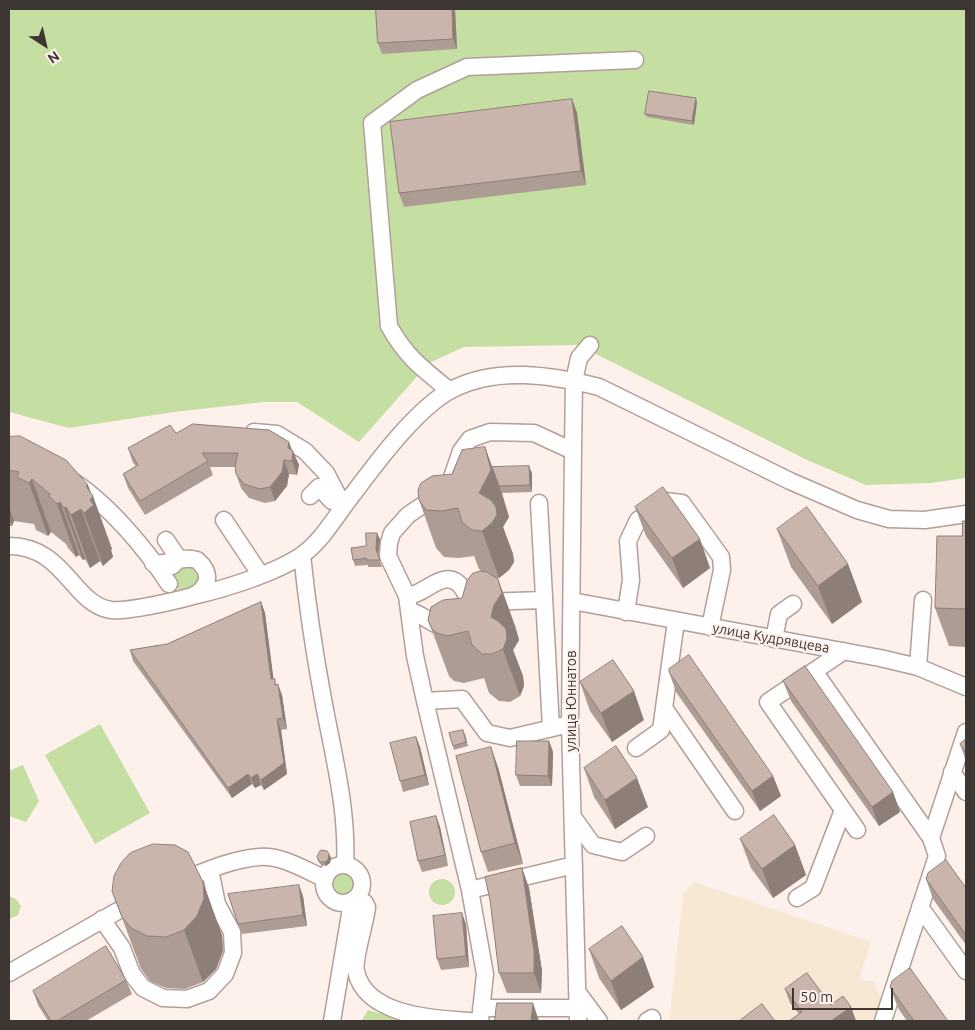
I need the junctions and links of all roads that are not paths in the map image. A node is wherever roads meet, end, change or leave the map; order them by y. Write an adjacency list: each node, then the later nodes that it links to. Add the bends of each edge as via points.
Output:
1 (635, 60): 4 (street, via 467,67 417,90 372,124 389,326 400,347)
2 (590, 345): 3 (street, улица Юннатов, via 579,358)
3 (574, 381): 4 (street, via 528,375 486,378); 6 (street, улица Юннатов); 10 (street, via 599,387 790,481 857,510 889,519 925,520)
4 (450, 391): 8 (street, via 424,410 389,449)
5 (239, 430): 8 (street, via 277,434 305,451 326,473)
6 (573, 451): 22 (street, улица Юннатов); 23 (street, via 534,433 490,432 470,440 461,451 451,480 439,494 408,515 392,533 388,556)
7 (60, 471): 16 (street, via 91,493)
8 (329, 499): 14 (street, via 319,540)
9 (538, 503): 20 (street)
10 (966, 514)
11 (224, 520): 17 (street)
12 (166, 540): 15 (street)
13 (9, 546): 19 (street, via 24,546 55,562 93,603 111,610)
14 (302, 555): 17 (street); 48 (street, via 310,626 346,837)
15 (178, 559): 16 (street, via 164,565); 18 (street, via 170,568); 19 (street, via 190,557 207,571 205,587)
16 (153, 563): 18 (street)
17 (260, 574): 19 (street)
18 (169, 584): 19 (street, via 176,595)
19 (187, 597)
20 (543, 600): 24 (street); 37 (street)
21 (923, 600): 31 (street)
22 (572, 601): 26 (street, улица Кудрявцева); 36 (street, улица Юннатов)
23 (408, 603): 24 (street, via 437,581 449,580 461,586); 24 (street, via 435,625 448,626 461,620); 34 (street)
24 (468, 603)
25 (793, 604): 29 (street, via 778,614)
26 (626, 612): 27 (street, улица Кудрявцева); 28 (street, via 631,580 628,541 638,520 664,501 682,503 721,557 722,570)
27 (676, 621): 28 (street, улица Кудрявцева); 35 (street)
28 (710, 627): 29 (street, улица Кудрявцева)
29 (774, 639): 30 (street, улица Кудрявцева)
30 (844, 651): 31 (street, улица Кудрявцева); 32 (street)
31 (918, 667): 33 (street, улица Кудрявцева)
32 (814, 671): 42 (street, via 768,702); 47 (street)
33 (966, 687)
34 (425, 701): 37 (street, via 462,699 487,732 510,738); 52 (street)
35 (664, 708): 39 (street, via 661,730); 43 (street)
36 (570, 724): 37 (street); 44 (street, улица Юннатов)
37 (551, 728)
38 (966, 732): 40 (street)
39 (636, 748)
40 (952, 772): 41 (street); 47 (street)
41 (966, 792)
42 (843, 810): 45 (street); 53 (street, via 813,888)
43 (735, 811)
44 (573, 817): 46 (street, via 593,845 622,852); 49 (street, улица Юннатов)
45 (858, 830)
46 (646, 836)
47 (931, 838): 55 (street, via 937,856)
48 (345, 865): 51 (street, via 331,870); 54 (street, via 358,872 362,886)
49 (574, 865): 52 (street); 59 (street, улица Юннатов)
50 (210, 869): 51 (street, via 260,856 289,863); 56 (street, via 125,905); 56 (street, via 217,904 232,932 233,953 225,974 209,991 187,1000 163,998 143,988 132,974 122,948)
51 (325, 878): 54 (street, via 328,896 341,903)
52 (470, 890): 60 (street, via 485,974)
53 (798, 898)
54 (351, 903): 62 (street); 63 (street, via 365,902 367,907 355,970 364,989 380,1004 423,1018)
55 (920, 907): 57 (street); 61 (street)
56 (102, 920): 58 (street)
57 (966, 971)
58 (9, 973)
59 (578, 1008): 60 (street); 64 (street)
60 (481, 1015)
61 (883, 1020)
62 (332, 1021)
63 (471, 1021)
64 (599, 1021)

